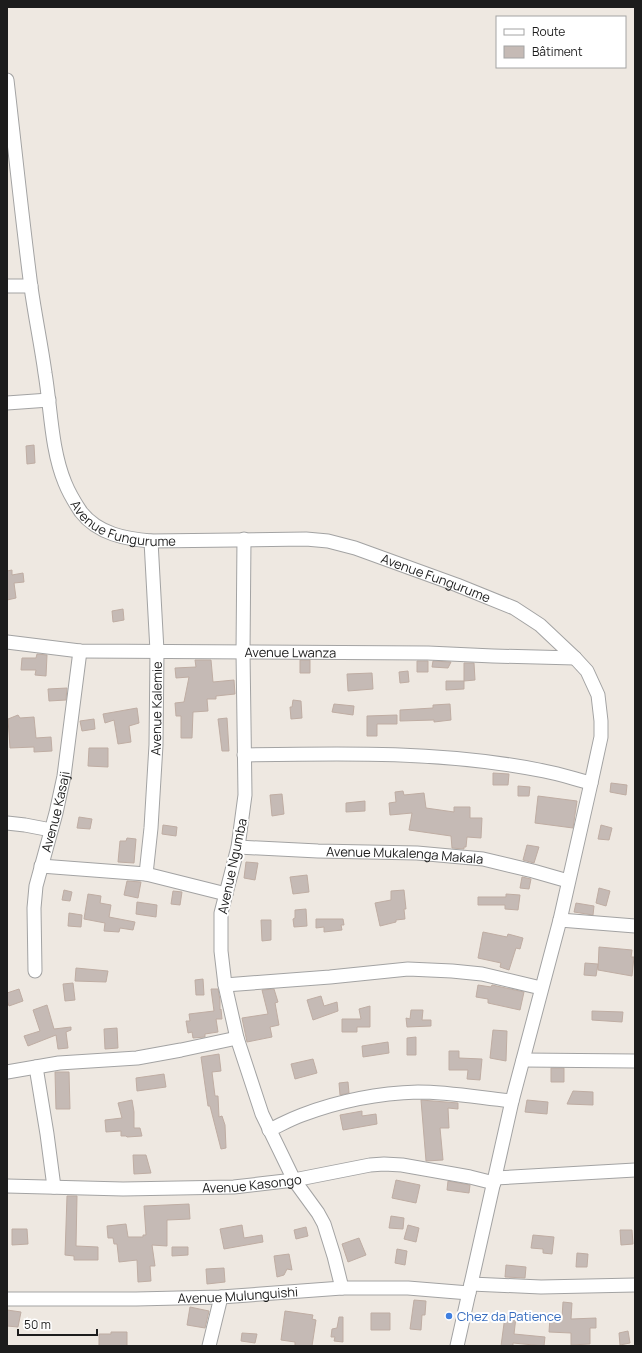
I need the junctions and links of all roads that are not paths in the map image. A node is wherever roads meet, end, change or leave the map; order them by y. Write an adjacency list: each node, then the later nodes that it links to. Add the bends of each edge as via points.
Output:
1 (7, 80): 2 (street, Avenue Fungurume)
2 (12, 156): 4 (street, Avenue Fungurume)
3 (7, 286): 4 (street)
4 (31, 286): 5 (street, Avenue Fungurume)
5 (49, 400): 6 (street); 8 (street, Avenue Fungurume, via 60,469 65,484 82,513 94,525 107,532)
6 (7, 403)
7 (244, 539): 8 (street, Avenue Fungurume); 12 (street, Avenue Ngumba); 13 (street, Avenue Fungurume, via 306,539 370,553 514,608 540,625)
8 (151, 541): 11 (street, Avenue Kalemie)
9 (7, 642): 10 (street, Avenue Lwanza)
10 (80, 651): 11 (street, Avenue Lwanza); 17 (street, Avenue Kasaji, via 64,776)
11 (157, 651): 12 (street, Avenue Lwanza); 20 (street, Avenue Kalemie, via 156,764)
12 (243, 652): 13 (street, Avenue Lwanza, via 428,653); 14 (street, Avenue Ngumba)
13 (575, 658): 15 (street, Avenue Fungurume, via 587,671 598,695 600,708 601,737)
14 (244, 755): 15 (street, via 310,753 438,757 537,770); 18 (street, Avenue Ngumba, via 245,795)
15 (591, 783): 21 (street, Avenue Fungurume)
16 (7, 824): 17 (street)
17 (51, 830): 19 (street, Avenue Kasaji)
18 (238, 847): 21 (street, Avenue Mukalenga Makala, via 417,853 477,859); 22 (street, Avenue Ngumba)
19 (42, 866): 20 (street); 25 (street, Avenue Kasaji, via 36,886 34,908)
20 (146, 874): 22 (street)
21 (568, 881): 23 (street, Avenue Fungurume)
22 (226, 894): 26 (street, Avenue Ngumba, via 220,929)
23 (560, 920): 24 (street); 27 (street, Avenue Fungurume)
24 (635, 926)
25 (35, 971)
26 (225, 985): 27 (street, via 408,969 482,974); 28 (street, Avenue Ngumba)
27 (542, 988): 29 (street, Avenue Fungurume)
28 (237, 1038): 31 (street, via 137,1058 59,1062); 34 (street, Avenue Ngumba)
29 (523, 1060): 30 (street); 33 (street, Avenue Fungurume)
30 (635, 1061)
31 (36, 1067): 32 (street); 39 (street)
32 (7, 1072)
33 (512, 1101): 34 (street, via 420,1092 390,1094 333,1105); 37 (street, Avenue Fungurume)
34 (269, 1130): 36 (street, Avenue Ngumba)
35 (635, 1170): 37 (street, Avenue Kasongo)
36 (294, 1180): 37 (street, Avenue Kasongo, via 384,1164); 39 (street, Avenue Kasongo, via 213,1188); 41 (street, Avenue Ngumba, via 324,1224)
37 (494, 1181): 42 (street, Avenue Fungurume)
38 (7, 1186): 39 (street, Avenue Kasongo)
39 (54, 1187)
40 (635, 1285): 42 (street, Avenue Mulunguishi)
41 (342, 1288): 42 (street, Avenue Mulunguishi); 43 (street, Avenue Mulunguishi)
42 (470, 1288): 46 (street, Avenue Fungurume)
43 (222, 1297): 44 (street, Avenue Mulunguishi, via 129,1300); 45 (street)
44 (7, 1299)
45 (209, 1346)
46 (457, 1346)

